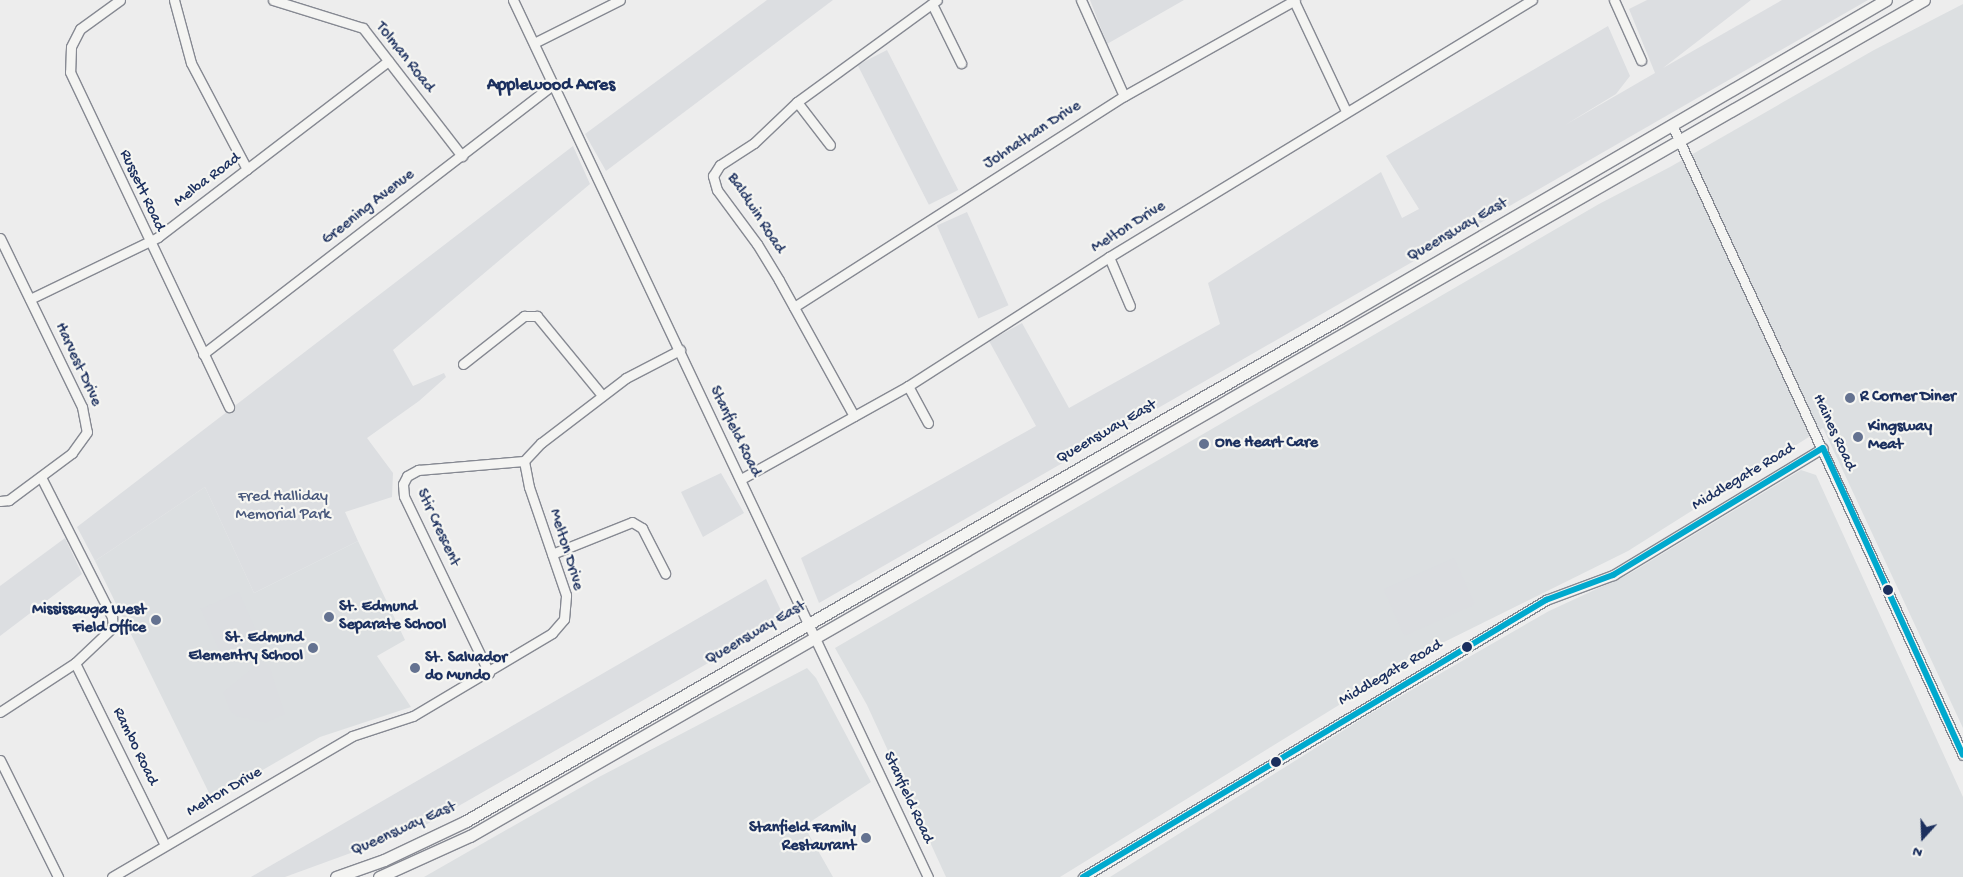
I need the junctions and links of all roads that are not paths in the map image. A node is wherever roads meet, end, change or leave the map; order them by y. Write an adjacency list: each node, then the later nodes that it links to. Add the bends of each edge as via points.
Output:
1 (120, 0): 27 (street, Russett Road, via 84,24 71,47 68,62 74,83)
2 (174, 0): 25 (street, via 191,62)
3 (273, 0): 15 (street, Tolman Road, via 363,28)
4 (513, 0): 13 (street, Stanfield Road)
5 (620, 0): 13 (street)
6 (1081, 0): 18 (street)
7 (1295, 0): 18 (street, Johnathan Drive); 20 (street)
8 (1532, 0): 20 (street, Melton Drive)
9 (1614, 0): 14 (street)
10 (1886, 0): 21 (main road, Queensway East)
11 (1924, 0): 22 (main road, Queensway East)
12 (935, 2): 16 (street); 19 (street, Baldwin Road)
13 (534, 43): 17 (street, Stanfield Road)
14 (1641, 60)
15 (388, 61): 24 (street, Tolman Road); 25 (street, Melba Road)
16 (961, 62)
17 (553, 84): 24 (street, Greening Avenue); 32 (street, Stanfield Road)
18 (1124, 96): 31 (street, Johnathan Drive)
19 (797, 102): 23 (street); 31 (street, Baldwin Road, via 754,143 720,164 712,176 717,190 757,244)
20 (1346, 112): 28 (street, Melton Drive)
21 (1672, 125): 22 (street, Haines Road); 47 (main road, Queensway East)
22 (1679, 141): 40 (street, Haines Road); 48 (main road, Queensway East)
23 (830, 145)
24 (462, 156): 33 (street, Greening Avenue)
25 (247, 169): 27 (street, Melba Road)
26 (0, 238): 29 (street, Harvest Drive)
27 (149, 242): 29 (street, Melba Road); 33 (street, Russett Road)
28 (1110, 257): 30 (street); 35 (street, Melton Drive)
29 (30, 299): 42 (street, Harvest Drive, via 82,408 87,432 78,448)
30 (1130, 306)
31 (794, 307): 38 (street, Baldwin Road)
32 (680, 350): 36 (street, via 626,378); 43 (street, Stanfield Road)
33 (203, 354): 37 (street, Russett Road)
34 (463, 364): 36 (street, via 524,316 537,316)
35 (908, 386): 38 (street, Melton Drive); 39 (street)
36 (602, 395): 41 (street, via 541,443)
37 (229, 407)
38 (854, 416): 43 (street, Melton Drive)
39 (928, 424)
40 (1823, 448): 52 (street, Haines Road); 60 (street, Middlegate Road, via 1613,575 1546,600)
41 (524, 462): 45 (street, Melton Drive); 50 (street, Stir Crescent, via 418,470 407,476 403,484 404,496)
42 (41, 477): 44 (street, Harvest Drive, via 9,500); 49 (street, via 112,617 112,627)
43 (741, 479): 47 (street, Stanfield Road)
44 (0, 501)
45 (552, 554): 46 (street, via 632,522 643,530); 50 (street, Melton Drive, via 566,596 564,619 552,634)
46 (665, 573)
47 (808, 623): 48 (street, Stanfield Road); 57 (main road, Queensway East, via 436,837)
48 (814, 636): 58 (main road, Queensway East, via 470,836); 59 (street, Stanfield Road)
49 (75, 663): 51 (street); 54 (street, Rambo Road)
50 (490, 673): 54 (street, Melton Drive, via 414,716 352,736)
51 (0, 712)
52 (1963, 755)
53 (0, 760): 55 (street)
54 (165, 845): 56 (street, Melton Drive)
55 (58, 877)
56 (112, 877)
57 (336, 877)
58 (379, 877)
59 (928, 877)
60 (1083, 877)

